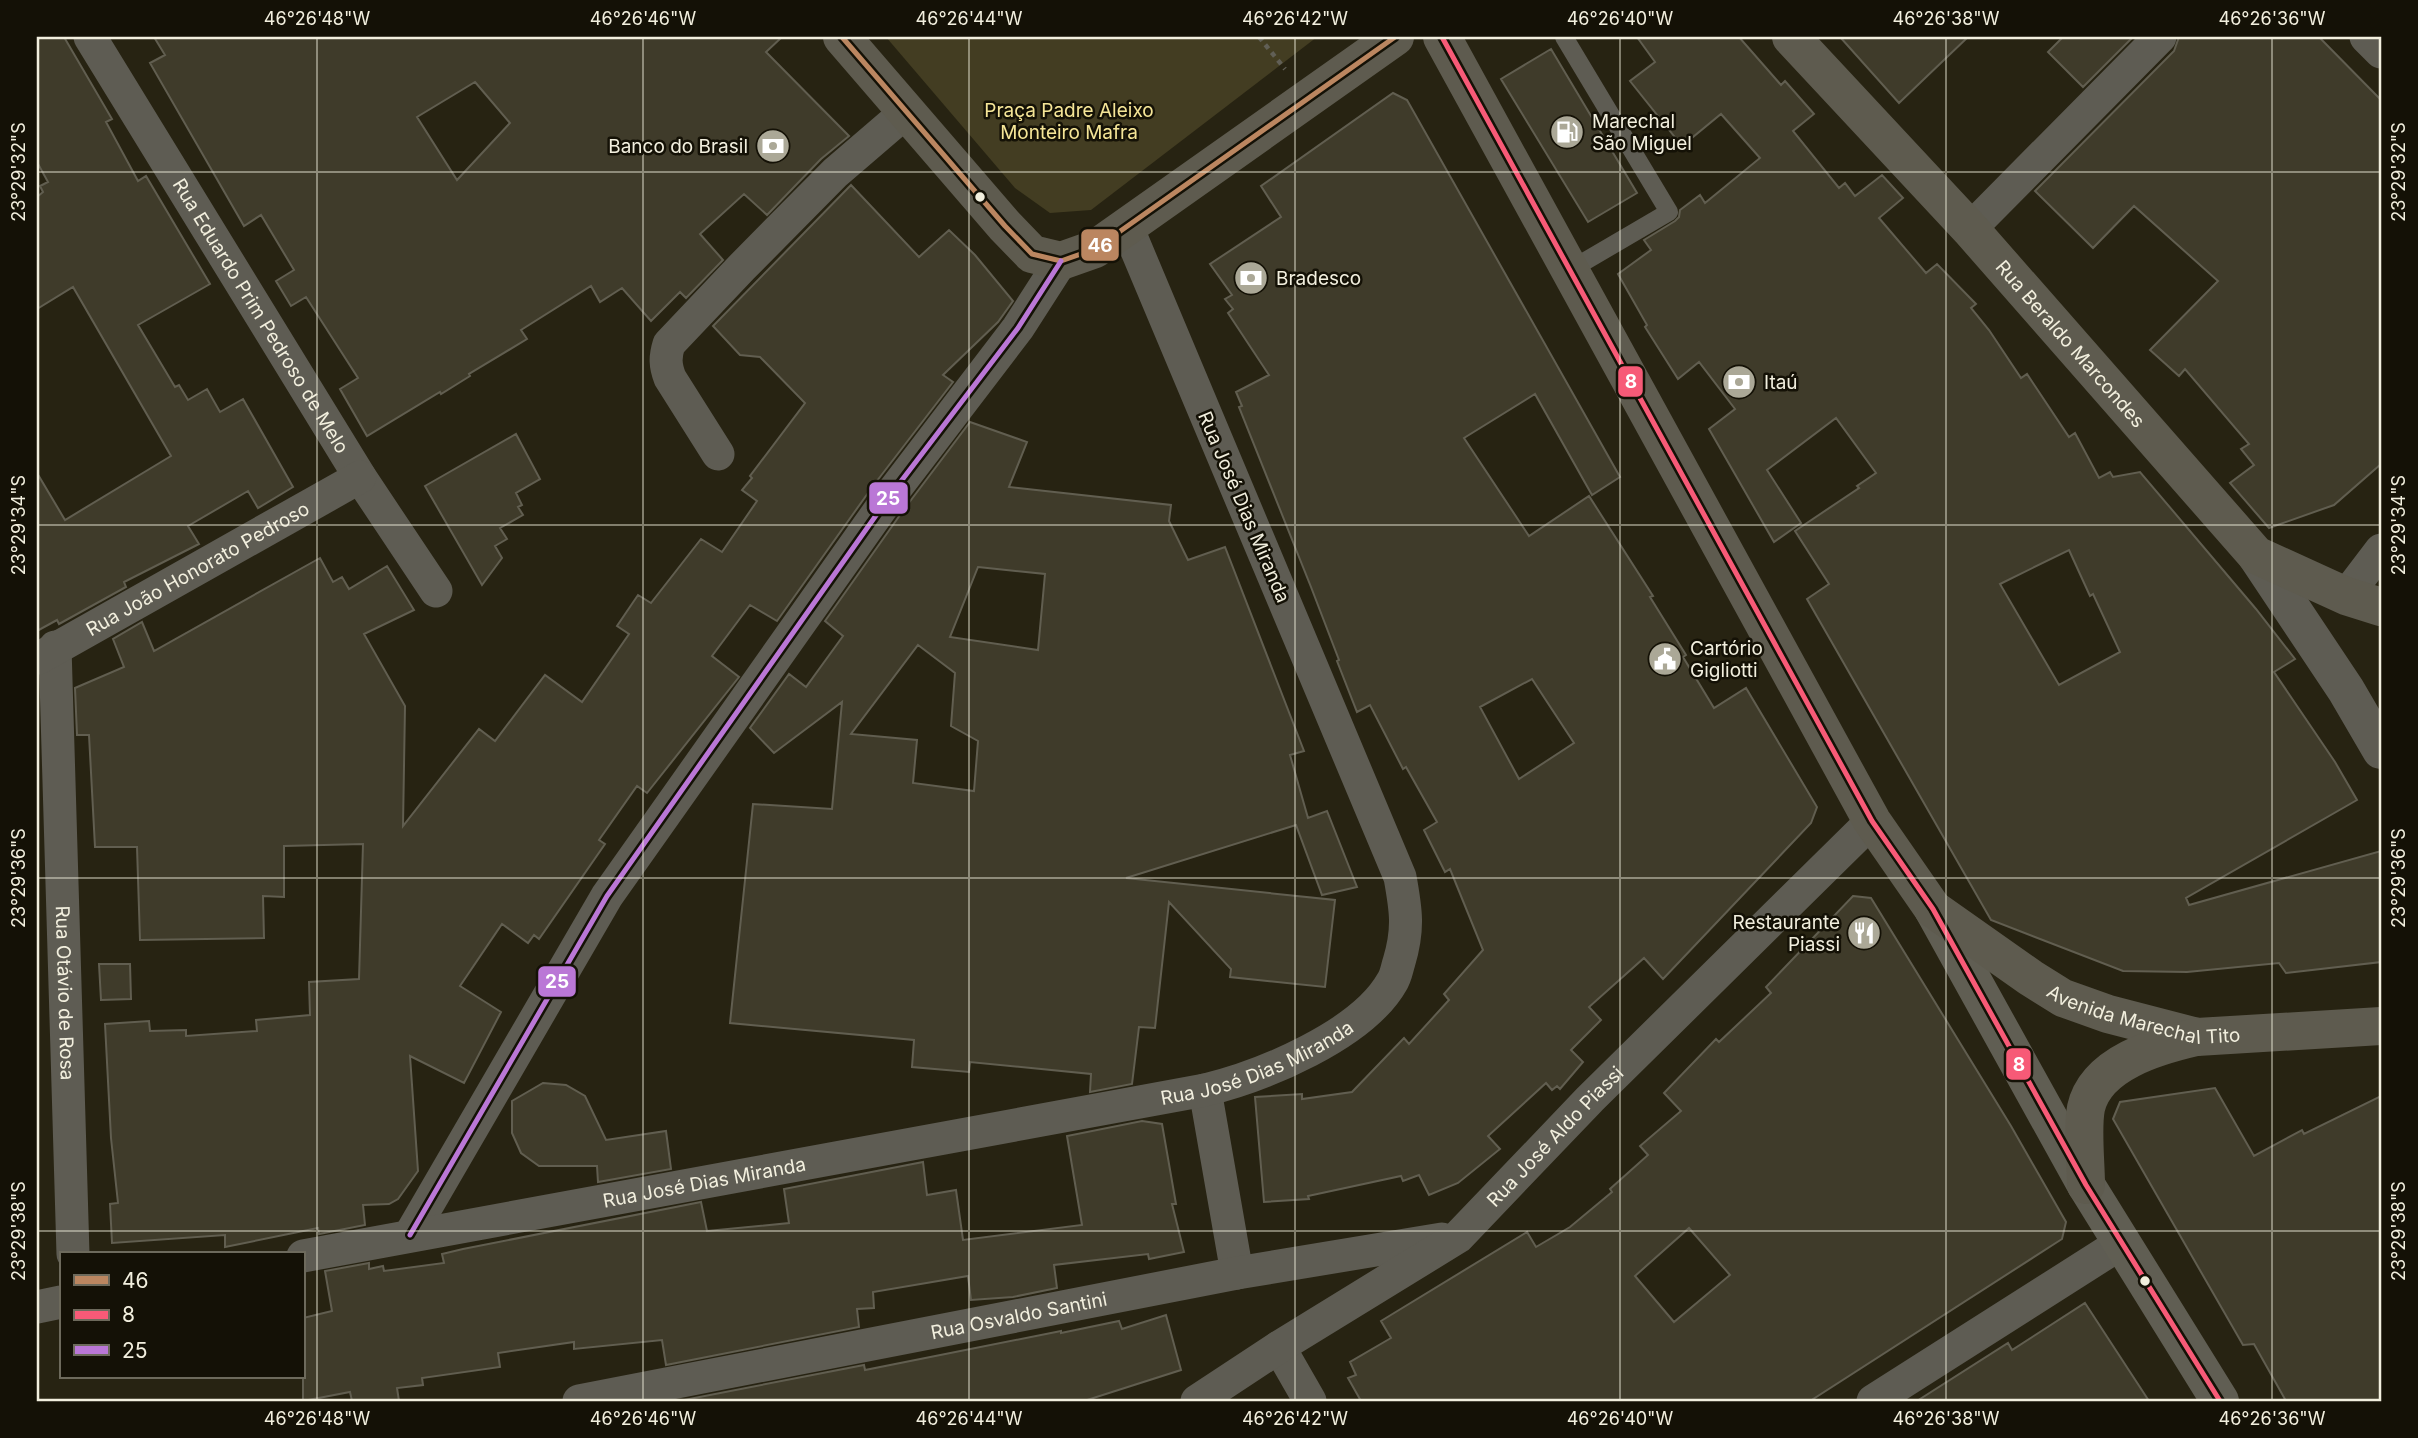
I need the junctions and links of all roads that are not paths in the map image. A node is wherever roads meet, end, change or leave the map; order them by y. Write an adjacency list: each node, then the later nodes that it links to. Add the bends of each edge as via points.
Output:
1 (90, 37): 16 (street, Rua Eduardo Prim Pedroso de Melo)
2 (842, 37): 10 (main road)
3 (1395, 37): 11 (main road)
4 (1442, 37): 14 (main road, Avenida Marechal Tito)
5 (1564, 37): 14 (lane, via 1669,212)
6 (1790, 37): 12 (main road, Rua Beraldo Marcondes)
7 (2160, 37): 12 (street)
8 (2365, 37): 9 (street)
9 (2381, 52)
10 (906, 112): 13 (main road, via 1032,254); 15 (street, via 835,173 669,344 666,367 670,377)
11 (1127, 227): 13 (main road, via 1095,249); 27 (street, Rua José Dias Miranda, via 1400,877 1407,917 1392,982 1360,1020 1240,1082)
12 (1970, 229): 18 (main road, Rua Beraldo Marcondes)
13 (1061, 261): 29 (street, via 1018,328 889,497 607,896)
14 (1570, 270): 23 (main road, Avenida Marechal Tito)
15 (718, 454)
16 (360, 477): 19 (street, Rua Eduardo Prim Pedroso de Melo); 21 (street, Rua João Honorato Pedroso)
17 (2381, 550): 20 (street)
18 (2256, 555): 20 (main road, Rua Beraldo Marcondes); 22 (street)
19 (436, 591)
20 (2364, 601)
21 (46, 653): 32 (street, Rua Otávio de Rosa)
22 (2381, 750)
23 (1872, 821): 24 (main road, Avenida Marechal Tito); 30 (street, Rua José Aldo Piassi, via 1590,1099)
24 (1933, 909): 26 (main road, Avenida Marechal Tito, via 2063,998); 28 (main road, Avenida Marechal Tito)
25 (2381, 1026): 26 (main road, Avenida Marechal Tito)
26 (2197, 1037): 28 (main road, via 2146,1052 2105,1076 2093,1089 2086,1109)
27 (1205, 1090): 29 (street, Rua José Dias Miranda); 34 (street)
28 (2086, 1185): 31 (main road, Avenida Marechal Tito)
29 (410, 1235): 33 (street, Rua José Dias Miranda)
30 (1458, 1237): 34 (street, Rua Osvaldo Santini); 37 (street, Rua José Aldo Piassi)
31 (2123, 1242): 41 (street); 42 (main road, Avenida Marechal Tito)
32 (74, 1252)
33 (304, 1256)
34 (1237, 1273): 38 (street, Rua Osvaldo Santini)
35 (60, 1302): 36 (street)
36 (37, 1307)
37 (1279, 1347): 39 (street, Rua José Aldo Piassi); 40 (street)
38 (579, 1401)
39 (1197, 1401)
40 (1310, 1401)
41 (1873, 1401)
42 (2220, 1401)

